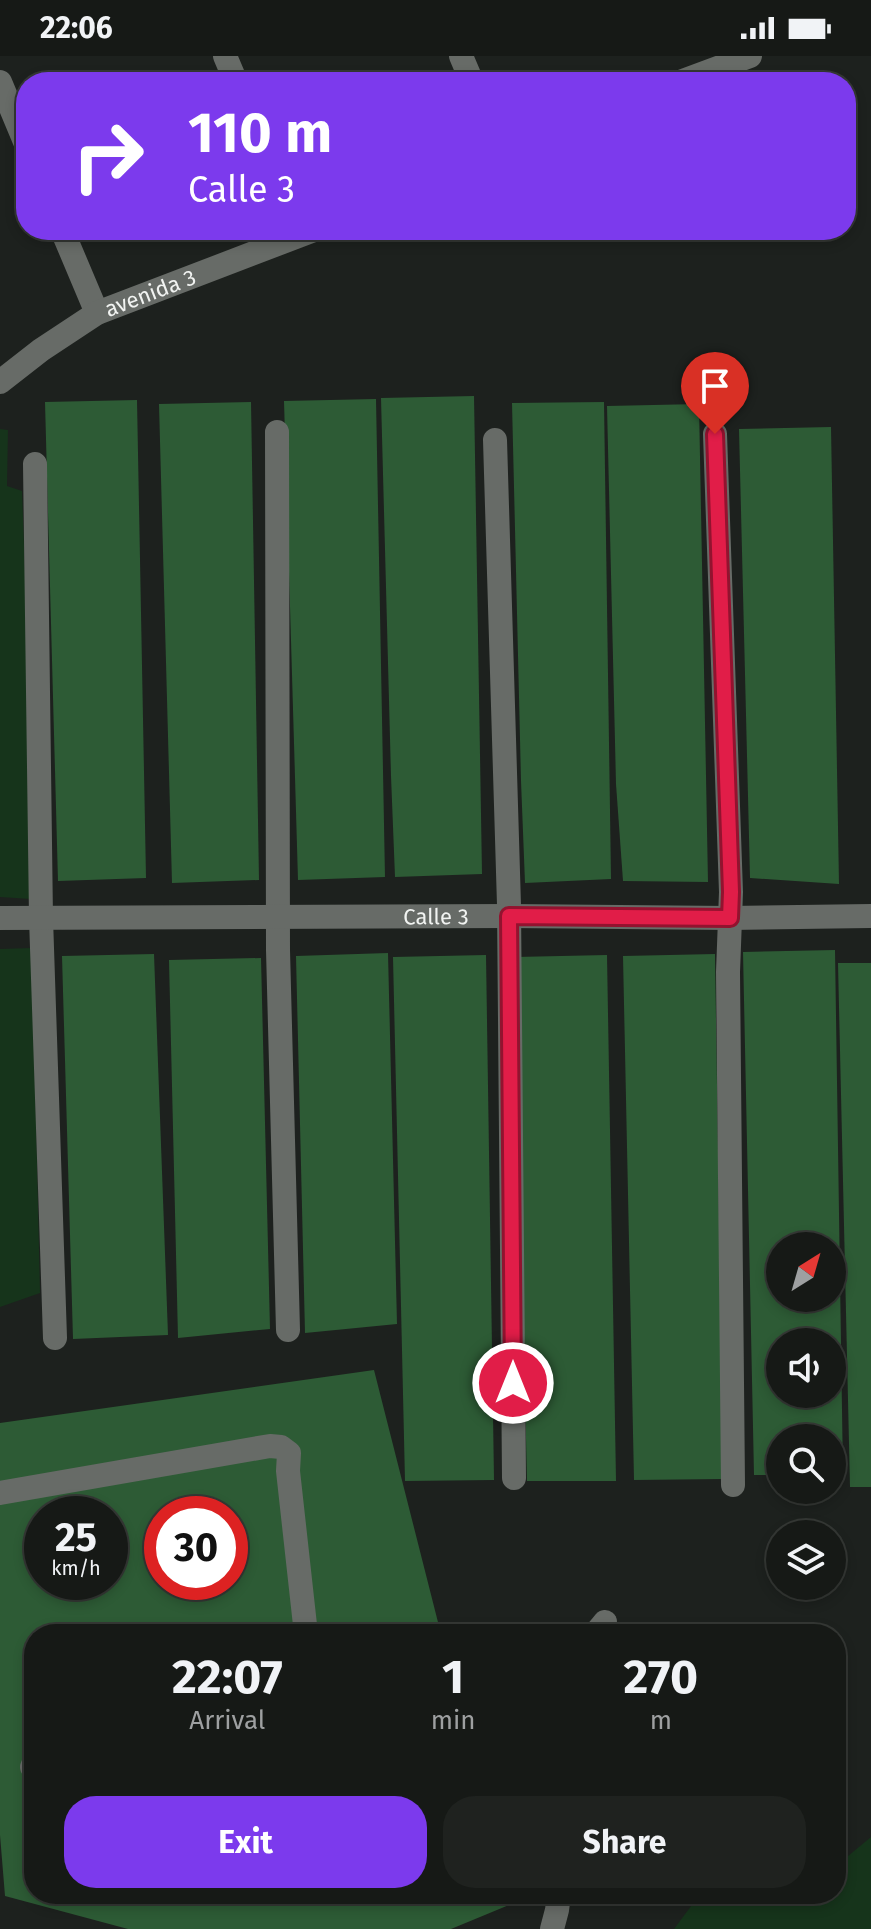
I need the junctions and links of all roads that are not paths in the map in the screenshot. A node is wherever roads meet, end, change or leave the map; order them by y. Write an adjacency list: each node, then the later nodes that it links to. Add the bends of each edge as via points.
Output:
1 (750, 56): 2 (street)
2 (687, 71)
3 (0, 82): 4 (street)
4 (16, 120)
5 (66, 240): 7 (street)
6 (284, 240): 7 (street, avenida 3)
7 (97, 313): 8 (street, avenida 3)
8 (0, 382)
9 (277, 432): 17 (street)
10 (715, 434): 18 (street)
11 (495, 440): 13 (street)
12 (35, 464): 16 (street)
13 (509, 916): 17 (street, Calle 3); 18 (street, Calle 3); 21 (street)
14 (871, 916): 18 (street, Calle 3)
15 (0, 918): 16 (street, Calle 3)
16 (41, 918): 17 (street, Calle 3); 20 (street)
17 (278, 918): 19 (street)
18 (730, 918): 22 (street)
19 (288, 1330)
20 (55, 1338)
21 (514, 1478)
22 (733, 1485)
23 (0, 1493): 24 (street, via 281,1447 289,1453)
24 (305, 1624)
25 (558, 1904): 26 (street)
26 (552, 1929)

